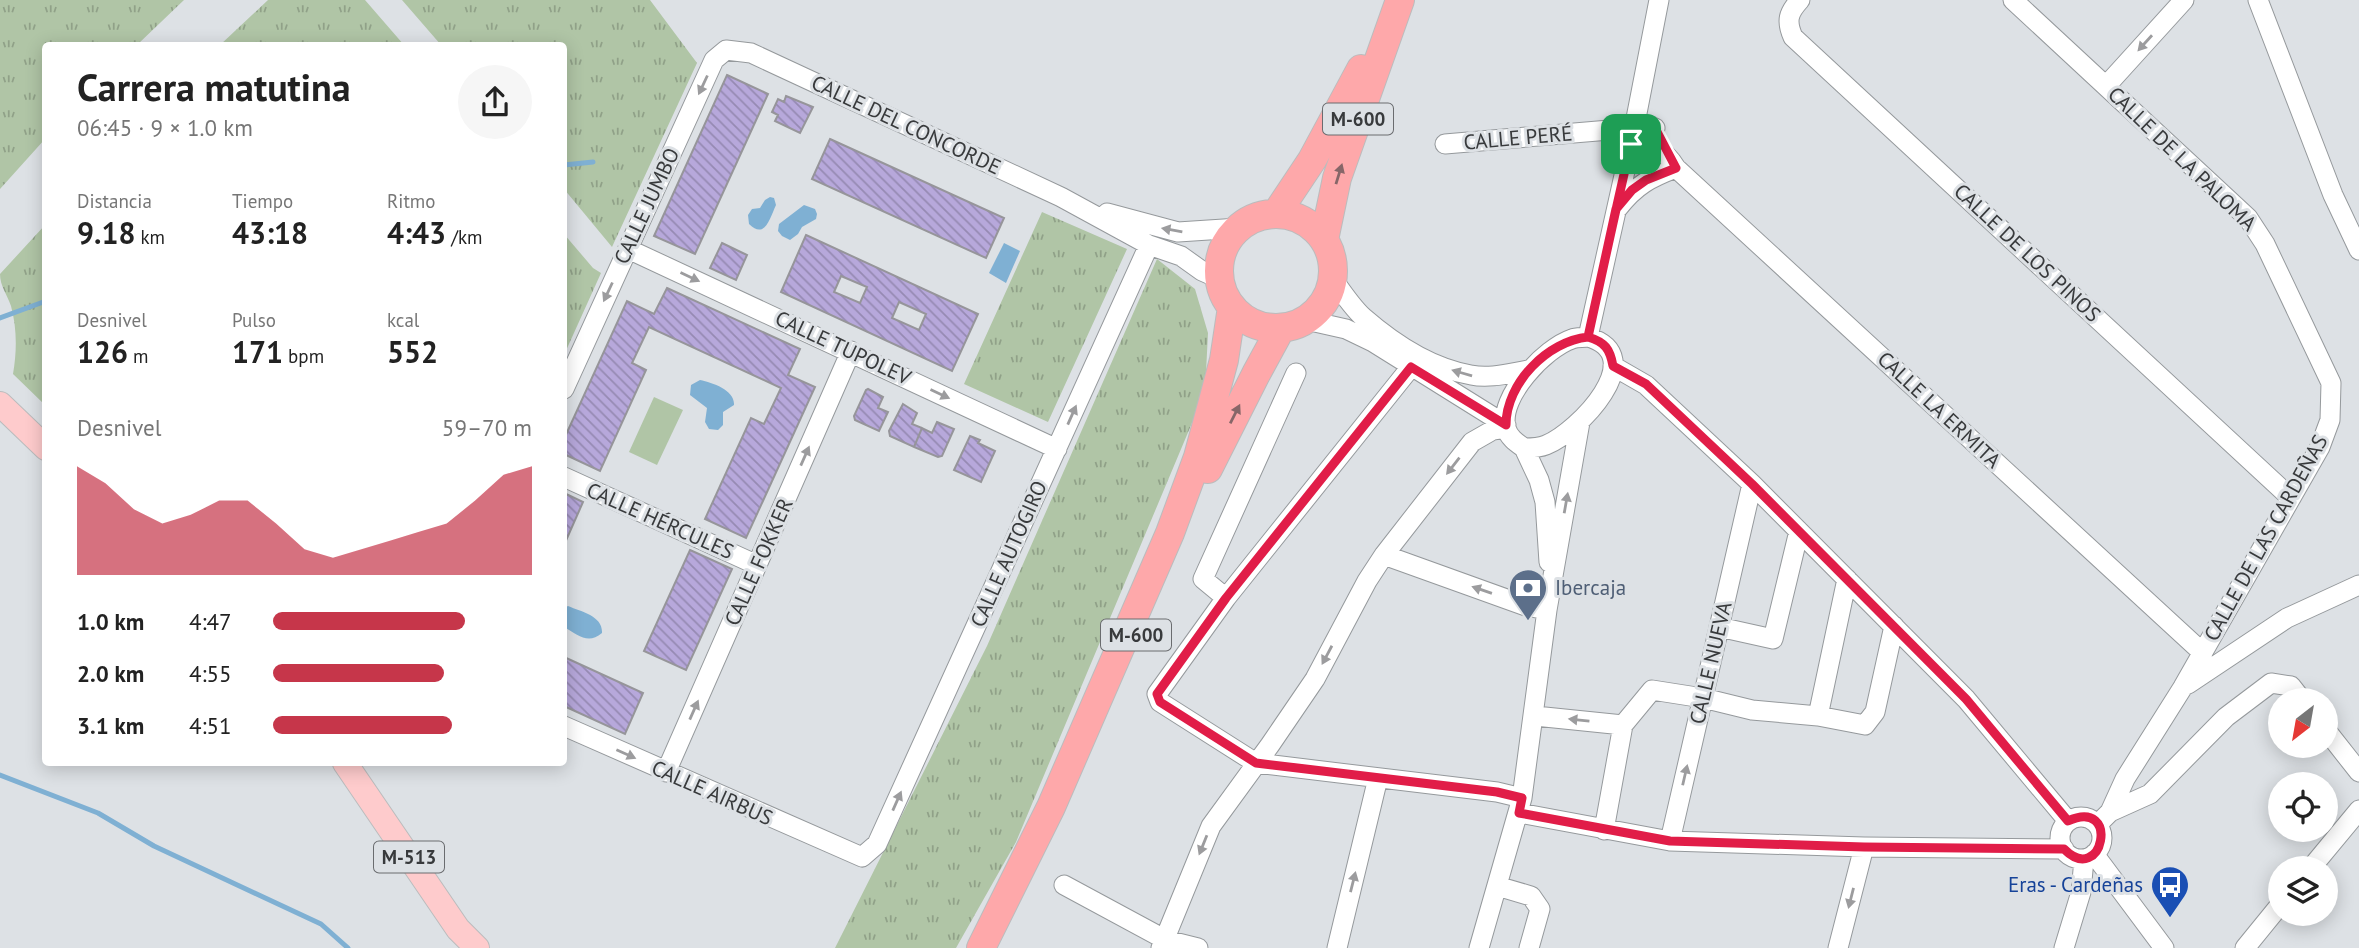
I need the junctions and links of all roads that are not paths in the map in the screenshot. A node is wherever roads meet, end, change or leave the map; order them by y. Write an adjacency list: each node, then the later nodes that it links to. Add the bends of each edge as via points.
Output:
1 (1399, 0): 16 (highway, M-600, via 1312,160); 18 (highway, M-600, one-way to 1, via 1337,178)
2 (1659, 0): 9 (street)
3 (1800, 0): 42 (street, CALLE DE LOS PINOS, via 1790,12 1793,37)
4 (2013, 0): 8 (street, CALLE DE LA PALOMA)
5 (2184, 0): 8 (street, one-way to 8)
6 (2258, 0): 21 (street, via 2333,195)
7 (751, 53): 14 (street, CALLE DEL CONCORDE); 20 (street, CALLE JUMBO, one-way to 20, via 726,50 714,60)
8 (2106, 86): 33 (street, CALLE DE LA PALOMA, via 2248,218 2265,244)
9 (1641, 89): 10 (street, CALLE LA ERMITA); 11 (street)
10 (1655, 128): 11 (street, via 1643,124); 13 (street, CALLE LA ERMITA)
11 (1631, 142): 12 (street, CALLE PERÉ); 13 (street, CALLE LA ERMITA, via 1653,145); 15 (street)
12 (1445, 144)
13 (1672, 161): 15 (street, via 1632,190); 52 (street, CALLE LA ERMITA)
14 (1061, 197): 17 (street, CALLE DEL CONCORDE, one-way to 14, via 1178,232); 19 (street, CALLE DEL CONCORDE)
15 (1616, 209): 26 (street)
16 (1276, 214): 17 (highway); 18 (highway, via 1311,226)
17 (1239, 228): 22 (highway, via 1220,260)
18 (1324, 240): 23 (highway, M-600)
19 (1149, 245): 22 (street, CALLE DEL CONCORDE, via 1181,256); 38 (street, CALLE AUTOGIRO, one-way to 19)
20 (628, 249): 27 (street, CALLE TUPOLEV, one-way to 27); 32 (street, CALLE JUMBO, one-way to 32)
21 (2359, 250)
22 (1220, 279): 24 (highway)
23 (1333, 279): 25 (highway, M-600, via 1319,310); 30 (street, one-way to 23, via 1472,376 1430,363 1361,316)
24 (1232, 307): 25 (highway, via 1263,327); 82 (highway, M-600, via 1224,359 1198,457 1170,533 1051,807)
25 (1294, 324): 29 (street, via 1346,329); 83 (highway, M-600, one-way to 25, via 1224,436)
26 (1588, 337): 28 (street, via 1601,341); 30 (street, via 1573,338 1549,351)
27 (851, 351): 38 (street, CALLE TUPOLEV, one-way to 38); 45 (street, CALLE FOKKER, one-way to 27)
28 (1613, 366): 35 (street, via 1608,386); 41 (street, via 1646,384)
29 (1411, 367): 36 (street); 48 (street)
30 (1529, 370): 36 (street, via 1513,395)
31 (1297, 373): 48 (street, via 1203,579)
32 (567, 382)
33 (2331, 383): 42 (street, CALLE DE LAS CARDEÑAS, via 2330,420)
34 (0, 404): 37 (main road)
35 (1580, 422): 39 (street, via 1544,447); 49 (street, one-way to 35)
36 (1506, 427): 39 (street); 44 (street, one-way to 44, via 1472,442)
37 (42, 444)
38 (1057, 449): 76 (street, CALLE AUTOGIRO, one-way to 38, via 877,844)
39 (1524, 449): 49 (street, via 1545,502)
40 (567, 478): 45 (street, CALLE HÉRCULES)
41 (1752, 484): 43 (street); 51 (street, CALLE NUEVA)
42 (2291, 498): 52 (street, CALLE DE LAS CARDEÑAS)
43 (1799, 531): 46 (street); 51 (street, via 1773,639)
44 (1384, 555): 49 (street, one-way to 44, via 1526,606); 61 (street, one-way to 61, via 1315,679)
45 (757, 565): 63 (street, CALLE FOKKER, one-way to 45)
46 (1847, 579): 50 (street); 57 (street)
47 (2359, 585): 53 (street, CALLE DE LAS CARDEÑAS, via 2287,618)
48 (1226, 598): 61 (street, via 1157,694 1160,702)
49 (1549, 602): 56 (street)
50 (1894, 626): 57 (street, via 1875,712 1865,725); 69 (street, via 1966,699)
51 (1719, 627): 55 (street, CALLE NUEVA)
52 (2203, 653): 53 (street, CALLE DE LAS CARDEÑAS)
53 (2183, 687): 68 (street, CALLE DE LAS CARDEÑAS)
54 (2284, 688): 68 (street, via 2271,683 2226,718 2150,794)
55 (1703, 698): 57 (street, via 1752,710); 58 (street, via 1652,691); 71 (street, CALLE NUEVA, one-way to 55)
56 (1535, 716): 58 (street, one-way to 56); 66 (street)
57 (1818, 716)
58 (1623, 725): 70 (street)
59 (567, 727): 63 (street, CALLE AIRBUS, one-way to 63)
60 (2338, 745): 64 (street)
61 (1256, 763): 65 (street); 80 (street, one-way to 80, via 1211,826)
62 (347, 766): 81 (main road, M-513, via 458,929)
63 (666, 772): 76 (street, CALLE AIRBUS)
64 (2359, 772)
65 (1378, 778): 66 (street, via 1497,792); 85 (street, one-way to 65)
66 (1520, 806): 70 (street); 78 (street)
67 (2359, 810): 75 (street)
68 (2104, 818): 69 (street); 74 (street, via 2101,845)
69 (2068, 821): 73 (street, via 2060,839)
70 (1604, 830): 71 (street)
71 (1670, 841): 72 (street)
72 (1864, 847): 73 (street); 88 (street, one-way to 88)
73 (2064, 849): 74 (street, via 2076,858)
74 (2089, 856): 89 (street); 90 (street)
75 (2321, 856)
76 (862, 858)
77 (1063, 885): 80 (street)
78 (1497, 886): 86 (street); 87 (street, via 1531,896 1540,909)
79 (2268, 920): 91 (street)
80 (1163, 944): 84 (street)
81 (477, 948)
82 (981, 948)
83 (1003, 948)
84 (1198, 948)
85 (1336, 948)
86 (1479, 948)
87 (1529, 948)
88 (1838, 948)
89 (2064, 948)
90 (2164, 948)
91 (2245, 948)

